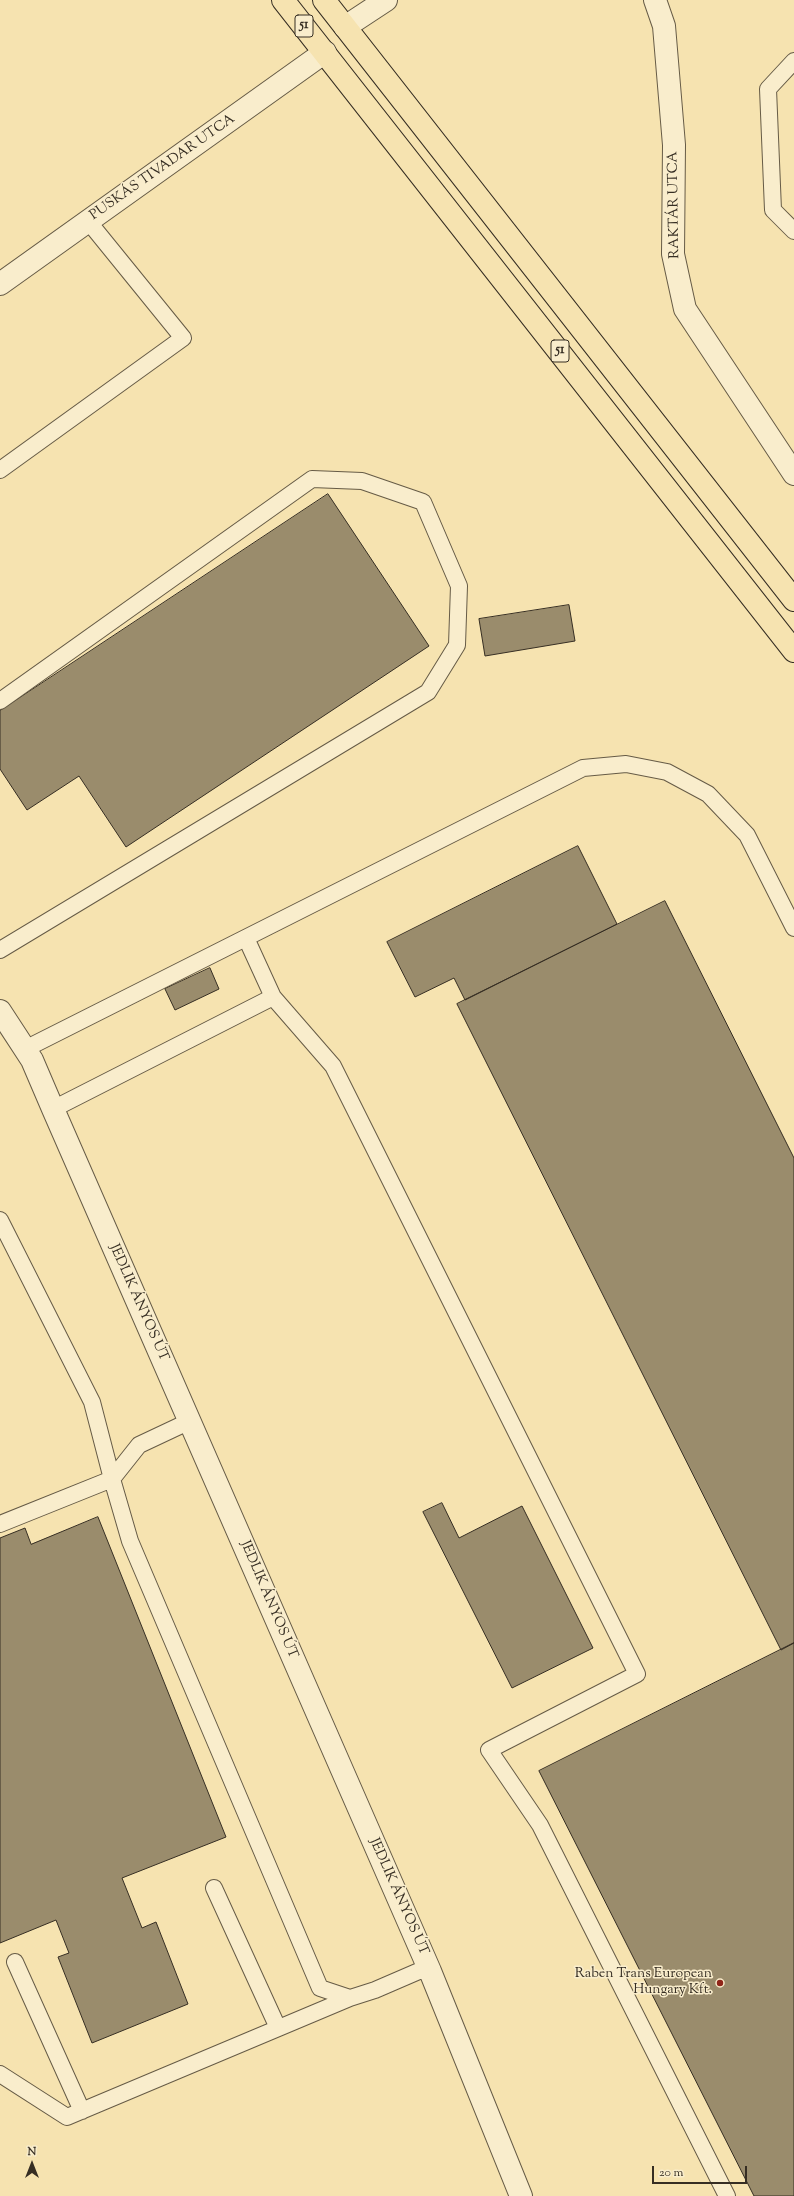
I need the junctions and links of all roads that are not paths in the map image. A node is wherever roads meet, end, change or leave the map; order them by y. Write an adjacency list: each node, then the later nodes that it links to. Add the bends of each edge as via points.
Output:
1 (283, 0): 6 (main road, 51)
2 (324, 0): 5 (main road, 51)
3 (386, 0): 5 (street)
4 (655, 0): 12 (street, RAKTÁR UTCA, via 664,26 674,145 673,254 686,309)
5 (345, 27): 13 (main road, 51)
6 (325, 52): 8 (street, PUSKÁS TIVADAR UTCA); 14 (main road, 51)
7 (794, 61): 9 (lane, via 768,89 773,210)
8 (88, 221): 10 (street, PUSKÁS TIVADAR UTCA); 11 (lane, via 183,338)
9 (794, 231)
10 (0, 284)
11 (0, 470)
12 (794, 474)
13 (794, 600)
14 (794, 651)
15 (0, 700): 18 (lane, via 312,479 362,481 423,502 459,586 457,645 428,692)
16 (794, 928): 17 (lane, via 747,835 708,794 668,772 626,764 583,768)
17 (246, 938): 19 (lane); 21 (lane)
18 (0, 950)
19 (273, 997): 22 (lane); 35 (lane, via 333,1066 636,1674 489,1750 540,1825)
20 (0, 1011): 21 (street, JEDLIK ÁNYOS ÚT)
21 (24, 1049): 22 (street, JEDLIK ÁNYOS ÚT, via 32,1060)
22 (53, 1109): 24 (street, JEDLIK ÁNYOS ÚT)
23 (0, 1220): 25 (lane, via 92,1402)
24 (190, 1421): 25 (lane, via 139,1445); 29 (street, JEDLIK ÁNYOS ÚT)
25 (112, 1479): 26 (lane); 30 (lane, via 130,1541 320,1988)
26 (0, 1524)
27 (214, 1888): 31 (lane)
28 (15, 1962): 33 (lane)
29 (430, 1971): 30 (lane, via 419,1971); 34 (street, JEDLIK ÁNYOS ÚT)
30 (350, 1998): 31 (lane)
31 (278, 2028): 33 (lane)
32 (0, 2074): 33 (lane, via 67,2117)
33 (82, 2111)
34 (521, 2196)
35 (727, 2196)

